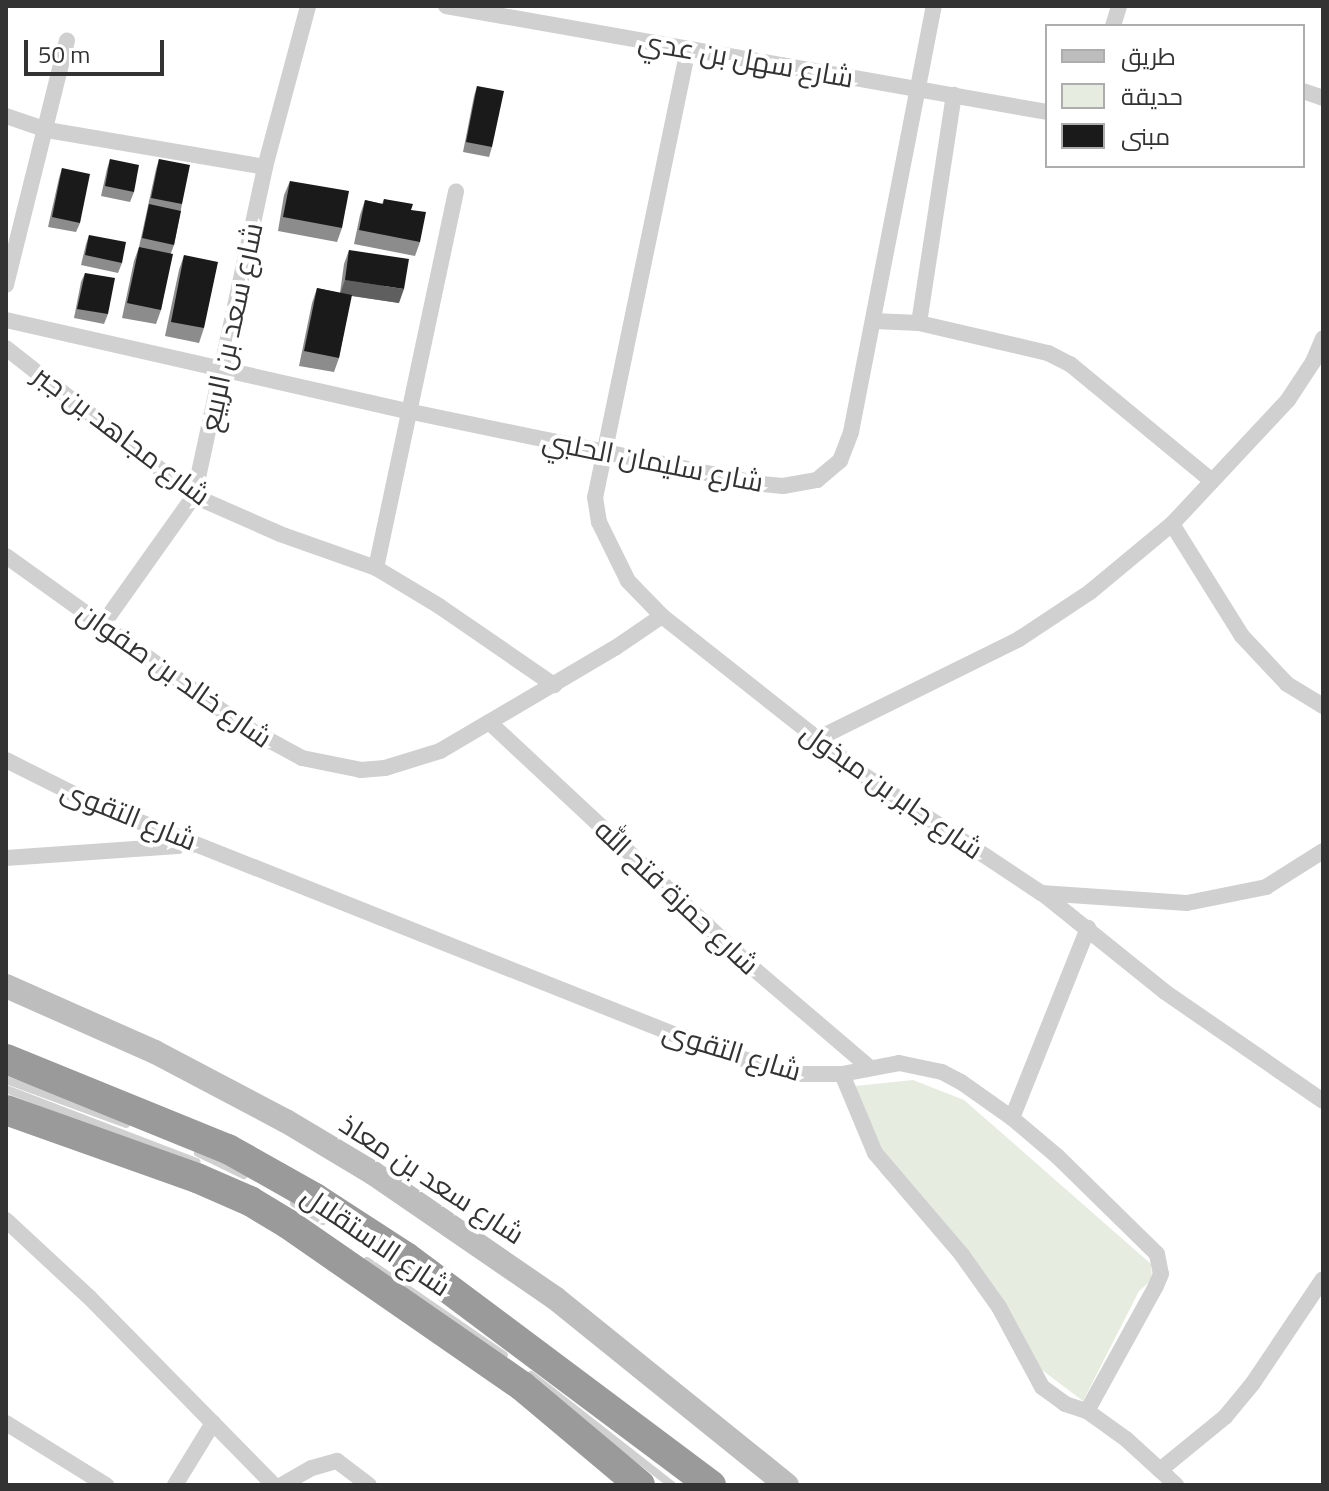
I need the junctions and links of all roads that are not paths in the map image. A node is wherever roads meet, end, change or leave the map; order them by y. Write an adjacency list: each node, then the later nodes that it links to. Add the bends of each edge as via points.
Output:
1 (308, 6): 12 (street, شارع سعد بن الربيع)
2 (446, 6): 4 (street, شارع سهل بن عدي)
3 (934, 6): 7 (street, شارع سليمان الحلبي)
4 (495, 10): 6 (street, شارع سهل بن عدي)
5 (67, 41): 11 (street)
6 (688, 49): 7 (street, شارع سهل بن عدي); 23 (street, شارع جابر بن مبذول)
7 (918, 89): 8 (street, شارع سهل بن عدي); 16 (street, شارع سليمان الحلبي)
8 (954, 95): 9 (street, شارع سهل بن عدي); 17 (street)
9 (1045, 112)
10 (6, 116): 11 (street)
11 (47, 130): 12 (street); 14 (street)
12 (265, 167): 21 (street, شارع سعد بن الربيع)
13 (456, 191): 22 (street)
14 (6, 285)
15 (6, 320): 21 (street, شارع سليمان الحلبي)
16 (874, 321): 17 (street); 23 (street, شارع سليمان الحلبي, via 847,447 840,461 817,480 761,484)
17 (919, 323): 24 (street, via 1011,342 1070,364)
18 (1323, 338): 20 (street)
19 (6, 348): 25 (street, شارع مجاهد بن جبر)
20 (1318, 363): 24 (street)
21 (223, 371): 22 (street, شارع سليمان الحلبي); 25 (street, شارع سعد بن الربيع)
22 (412, 412): 23 (street, شارع سليمان الحلبي); 28 (street)
23 (602, 452): 29 (street, شارع جابر بن مبذول, via 595,497 599,522 628,581)
24 (1212, 481): 26 (street)
25 (194, 496): 28 (street, شارع مجاهد بن جبر); 30 (street, شارع سعد بن الربيع)
26 (1172, 524): 32 (street, via 1242,636 1287,684); 34 (street, via 1090,592 1019,639)
27 (6, 556): 30 (street, شارع خالد بن صفوان)
28 (376, 568): 31 (street, شارع مجاهد بن جبر)
29 (662, 616): 31 (street, شارع خالد بن صفوان); 34 (street, شارع جابر بن مبذول)
30 (103, 624): 33 (street, شارع خالد بن صفوان, via 245,727 282,749 323,764 385,768 440,751)
31 (554, 685): 33 (street, شارع خالد بن صفوان)
32 (1323, 706)
33 (489, 722): 43 (street, شارع حمزة فتح الله, via 746,962)
34 (817, 739): 39 (street, شارع جابر بن مبذول, via 907,806)
35 (6, 760): 36 (street, شارع التقوى, via 90,802)
36 (199, 844): 38 (street); 44 (street, شارع التقوى, via 716,1051 794,1074)
37 (1323, 851): 39 (street, via 1266,887 1201,901)
38 (6, 858)
39 (1041, 893): 40 (street, شارع جابر بن مبذول)
40 (1088, 928): 47 (street, شارع جابر بن مبذول, via 1176,1001); 49 (street)
41 (6, 986): 75 (street, شارع سعد بن معاذ, via 155,1052 373,1173 555,1298)
42 (6, 1059): 74 (highway, شارع الاستقلال, via 228,1149 315,1198 406,1257)
43 (870, 1068): 44 (street, شارع التقوى); 49 (street, شارع التقوى, via 899,1063 942,1072)
44 (842, 1074): 62 (street, via 875,1153 962,1255 999,1307 1042,1387 1065,1404)
45 (6, 1080): 50 (lane)
46 (6, 1089): 56 (lane, via 185,1158)
47 (1323, 1101)
48 (6, 1110): 71 (highway, شارع الاستقلال, via 197,1178 276,1216 522,1386)
49 (1012, 1118): 62 (street, شارع التقوى, via 1107,1204 1160,1262 1156,1286)
50 (135, 1127)
51 (159, 1136): 52 (lane)
52 (249, 1178)
53 (281, 1195): 55 (lane)
54 (6, 1220): 64 (street)
55 (330, 1225)
56 (326, 1235)
57 (366, 1248): 73 (lane, via 521,1356)
58 (362, 1258): 60 (lane)
59 (1323, 1279): 65 (street, via 1225,1417)
60 (509, 1359)
61 (520, 1367): 72 (lane)
62 (1087, 1411): 65 (street)
63 (6, 1423): 66 (street)
64 (213, 1423): 67 (street); 68 (street)
65 (1160, 1470): 76 (street)
66 (106, 1485)
67 (175, 1485)
68 (274, 1485)
69 (282, 1485): 70 (street, via 337,1461)
70 (369, 1485)
71 (640, 1485)
72 (672, 1485)
73 (686, 1485)
74 (711, 1485)
75 (787, 1485)
76 (1176, 1485)

